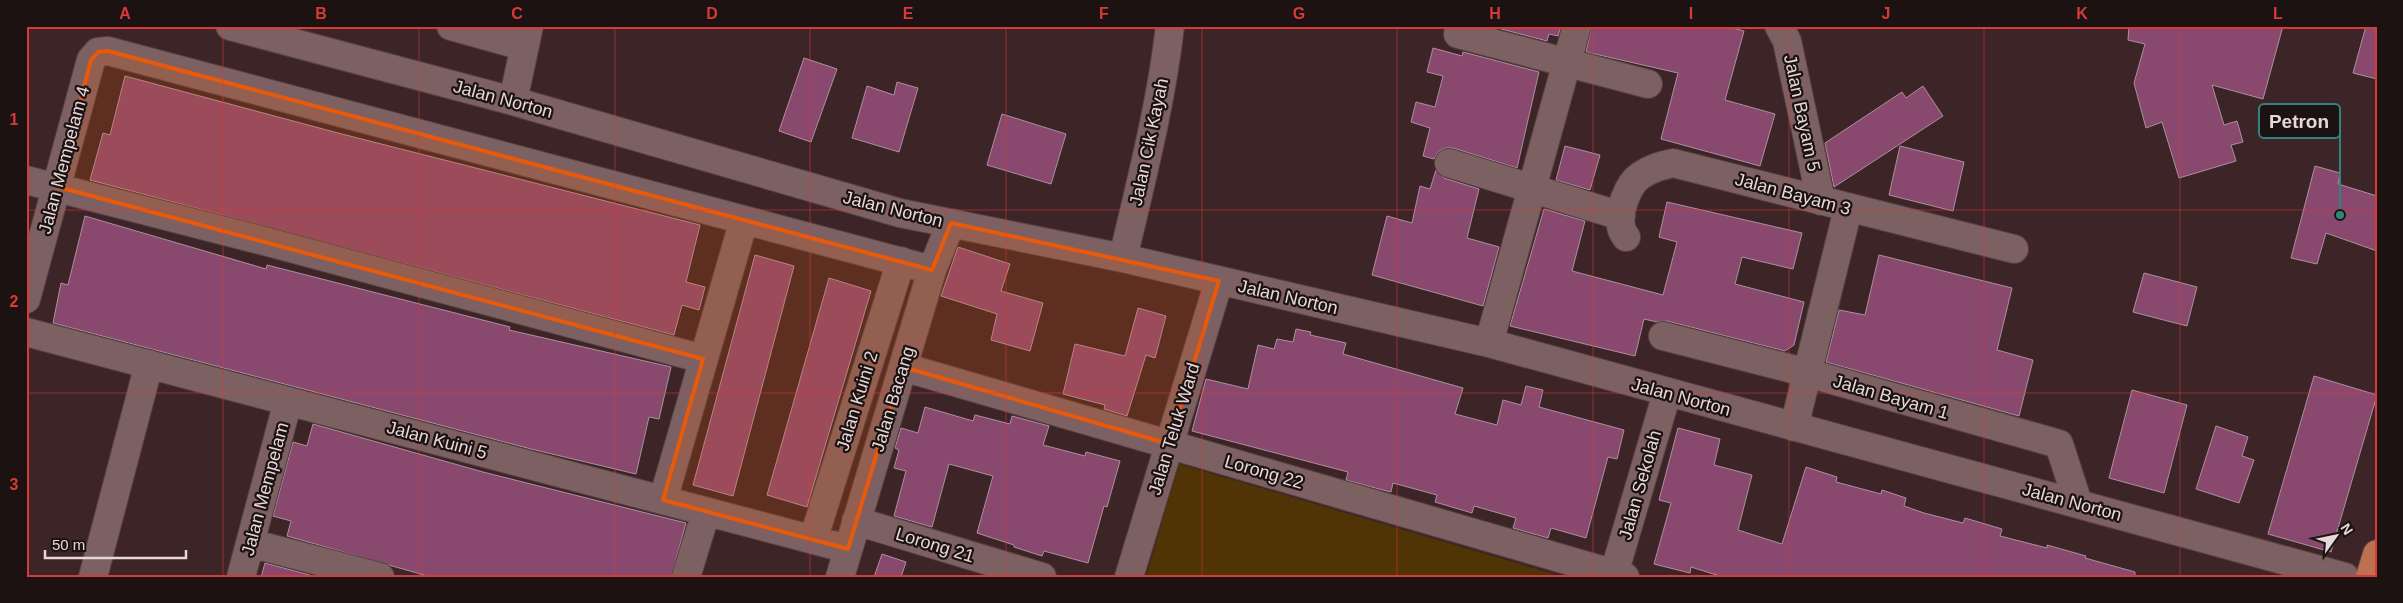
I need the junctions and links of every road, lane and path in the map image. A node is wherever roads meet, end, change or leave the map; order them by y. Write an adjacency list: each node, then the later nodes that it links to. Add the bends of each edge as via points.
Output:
1 (230, 26): 10 (street, Jalan Norton)
2 (451, 26): 7 (street)
3 (1170, 26): 20 (street, Jalan Cik Kayah, via 1150,147)
4 (1577, 26): 8 (street)
5 (1779, 26): 15 (street, Jalan Bayam 5, via 1787,41)
6 (1458, 34): 8 (street)
7 (526, 36): 10 (street)
8 (1567, 64): 9 (street); 14 (street)
9 (1648, 84)
10 (513, 101): 18 (street, Jalan Norton, via 900,214)
11 (1449, 163): 14 (street)
12 (26, 180): 13 (street)
13 (58, 187): 17 (street, Jalan Mempelam 4, via 91,60 98,52 108,51); 24 (street, Jalan Mempelam 4); 28 (street)
14 (1533, 189): 15 (street, Jalan Bayam 3, via 1624,226 1627,194 1638,177 1655,167 1673,163); 27 (street)
15 (1820, 201): 16 (street, Jalan Bayam 3)
16 (1848, 209): 19 (street, Jalan Bayam 3); 31 (street)
17 (744, 220): 21 (street); 28 (street)
18 (951, 223): 20 (street, Jalan Norton); 22 (street, Jalan Bacang)
19 (2014, 249)
20 (1123, 258): 23 (street, Jalan Norton)
21 (900, 261): 22 (street); 40 (street, Jalan Kuini 2)
22 (932, 270): 30 (street, Jalan Bacang)
23 (1219, 281): 27 (street, Jalan Norton); 35 (street, Jalan Teluk Ward)
24 (26, 300)
25 (26, 332): 29 (street, Jalan Kuini 5)
26 (1663, 336): 31 (street, Jalan Bayam 1)
27 (1489, 343): 32 (street, Jalan Norton)
28 (703, 359): 36 (street)
29 (148, 364): 33 (street, Jalan Kuini 5); 45 (street)
30 (903, 367): 35 (street, Lorong 22); 39 (street, Jalan Bacang)
31 (1808, 373): 34 (street); 37 (street, Jalan Bayam 1, via 2059,444)
32 (1667, 393): 34 (street, Jalan Norton); 44 (street, Jalan Sekolah)
33 (288, 401): 36 (street, Jalan Kuini 5); 41 (street, Jalan Mempelam)
34 (1794, 427): 37 (street, Jalan Norton)
35 (1169, 444): 44 (street, Lorong 22); 51 (street, Jalan Teluk Ward)
36 (663, 500): 38 (street, Jalan Kuini 5)
37 (2078, 503): 52 (street, Jalan Norton)
38 (706, 512): 40 (street, Jalan Kuini 5); 48 (street)
39 (856, 521): 42 (street, Jalan Bacang); 50 (street, Lorong 21)
40 (813, 540): 42 (street, Jalan Kuini 5)
41 (250, 543): 46 (street, Jalan Mempelam); 47 (street)
42 (848, 549): 49 (street, Jalan Bacang)
43 (2377, 554): 53 (highway)
44 (1617, 576)
45 (93, 577)
46 (241, 577)
47 (380, 577)
48 (686, 577)
49 (840, 577)
50 (1042, 577)
51 (1129, 577)
52 (2345, 577)
53 (2370, 577)

